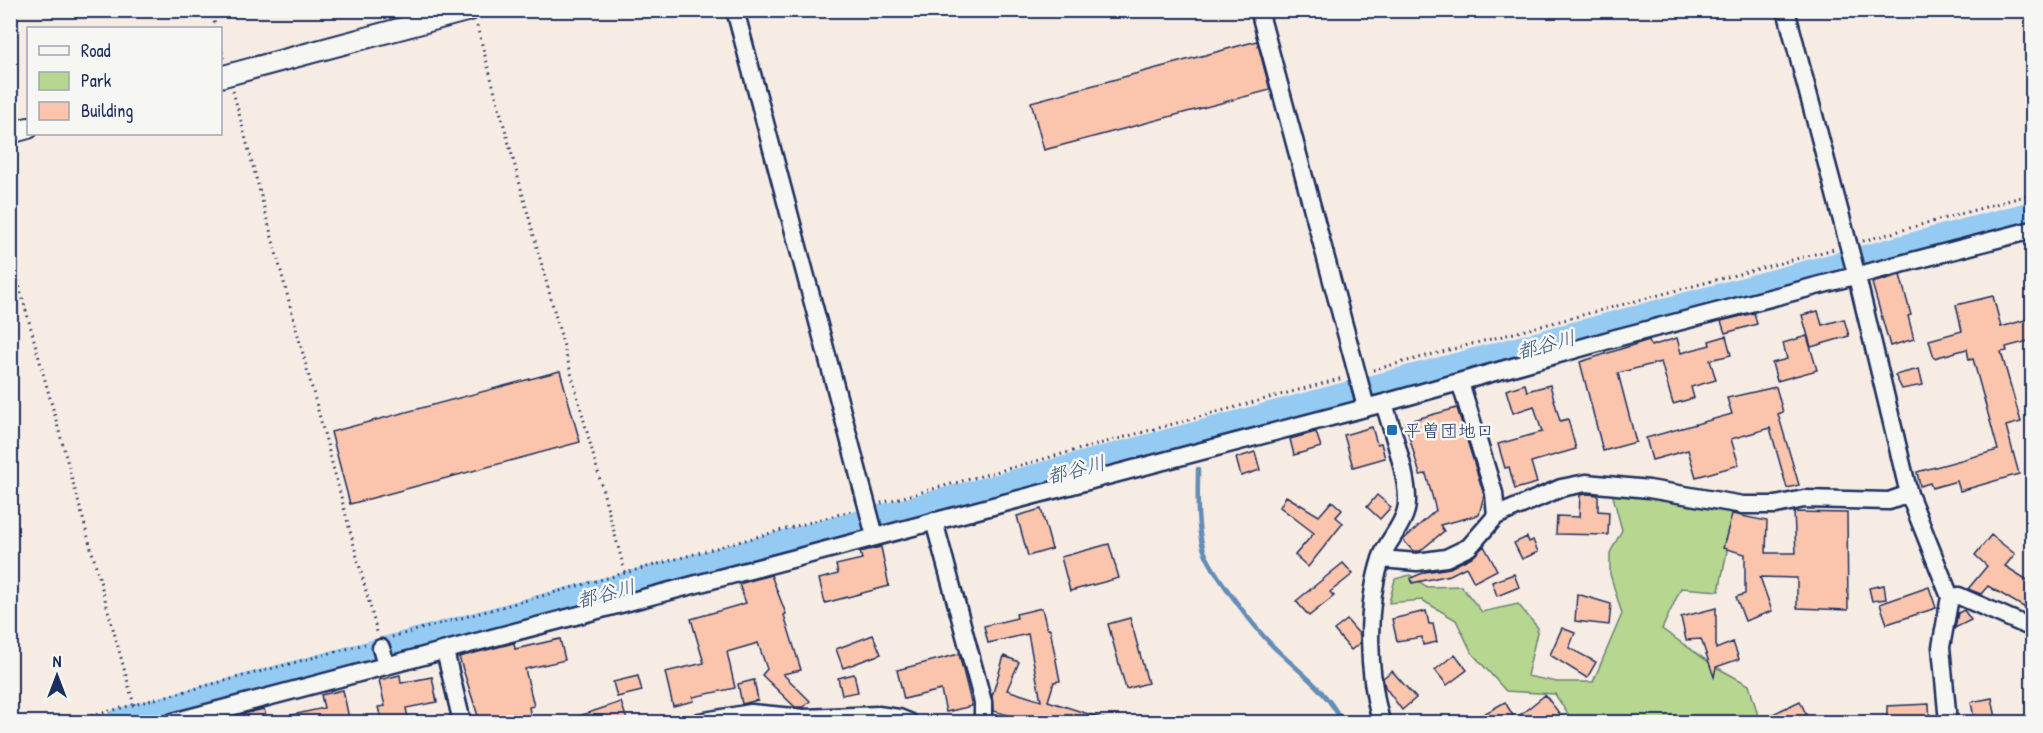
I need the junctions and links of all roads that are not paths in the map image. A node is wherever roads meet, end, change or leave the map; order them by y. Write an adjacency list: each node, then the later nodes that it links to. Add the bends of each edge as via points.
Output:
1 (735, 10): 16 (street)
2 (1259, 10): 11 (street)
3 (1786, 10): 9 (street)
4 (473, 16): 5 (street)
5 (225, 76)
6 (27, 128): 7 (street)
7 (10, 133)
8 (2032, 230): 9 (street)
9 (1853, 261): 10 (street, via 1616,338); 13 (street)
10 (1460, 382): 12 (street); 14 (street, via 1494,493)
11 (1362, 392): 12 (street); 15 (street)
12 (1384, 403): 17 (street, via 1404,478 1407,509)
13 (1909, 494): 14 (street, via 1889,501 1804,500 1743,505 1586,483 1561,488); 18 (street)
14 (1496, 516): 17 (street, via 1469,547 1446,558 1417,562)
15 (934, 521): 16 (street); 25 (street, via 983,702)
16 (871, 522): 20 (street)
17 (1381, 559): 26 (street, via 1370,665)
18 (1950, 597): 19 (street, via 1959,596); 27 (street, via 1941,647)
19 (2032, 628)
20 (445, 651): 21 (street, via 383,653); 22 (street)
21 (173, 723)
22 (462, 723)
23 (699, 723): 24 (street, via 751,712 804,718 878,715)
24 (909, 723)
25 (983, 723)
26 (1381, 723)
27 (1948, 723)

